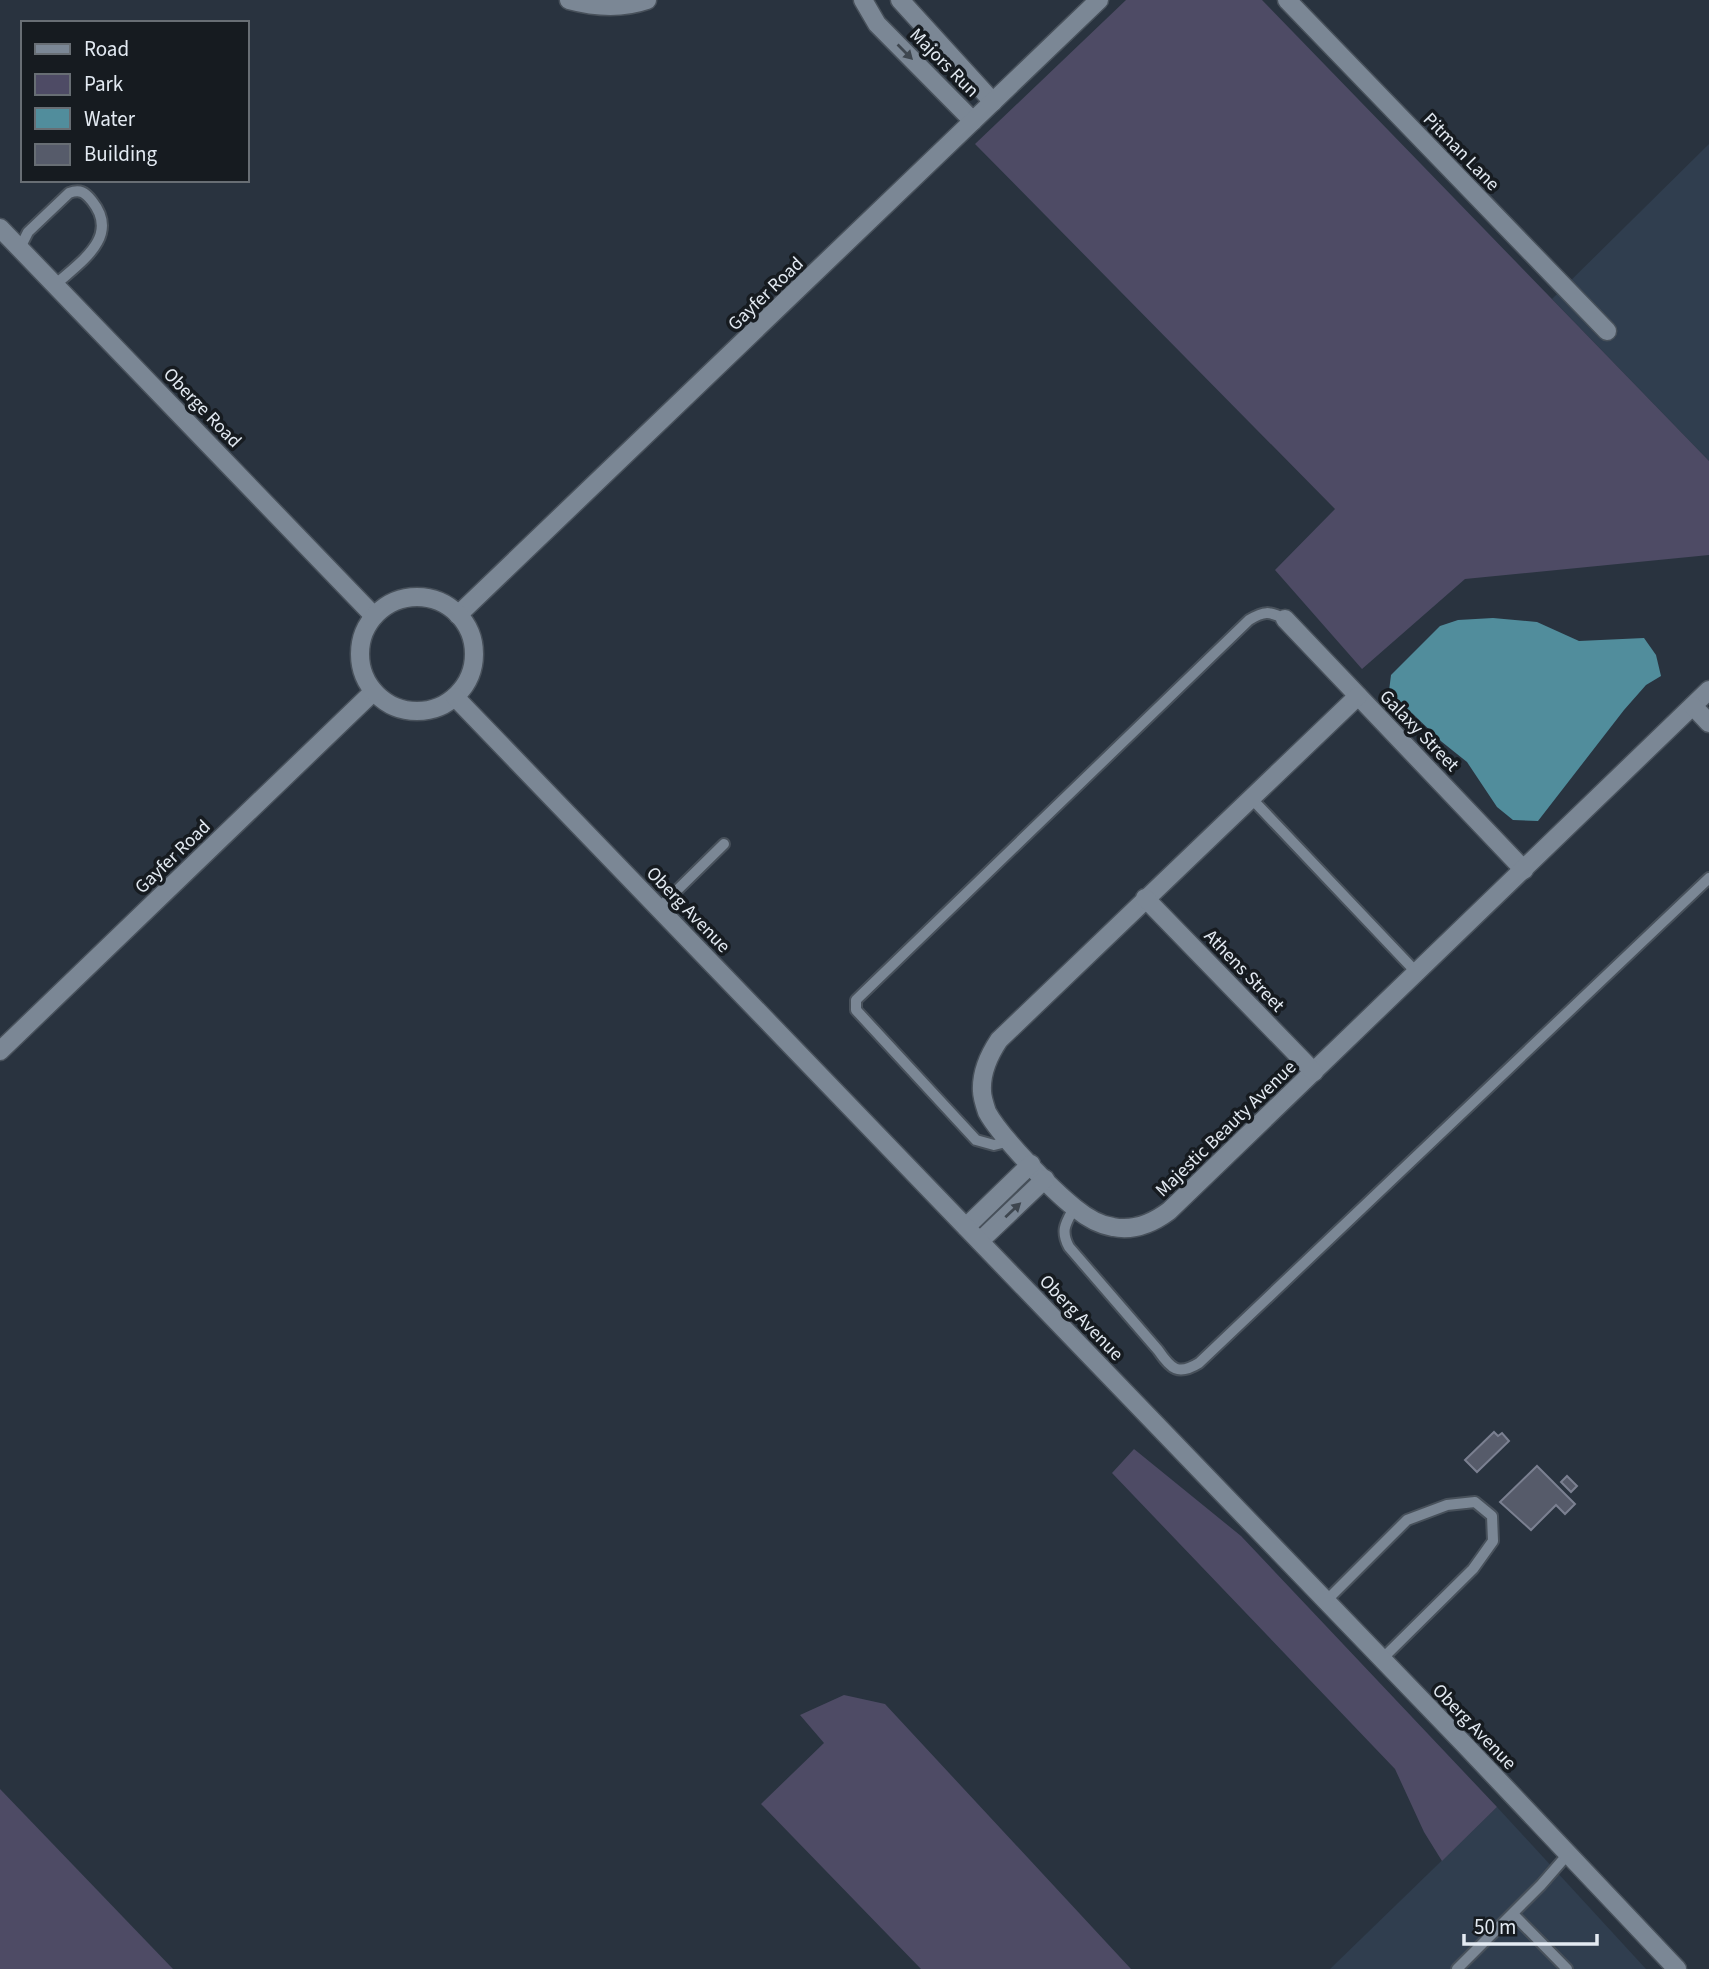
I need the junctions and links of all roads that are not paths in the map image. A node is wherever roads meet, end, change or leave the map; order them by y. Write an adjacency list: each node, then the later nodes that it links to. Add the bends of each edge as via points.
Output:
1 (569, 0): 2 (street, via 592,7)
2 (647, 0)
3 (863, 0): 8 (street, Majors Run, one-way to 8, via 877,24)
4 (900, 0): 7 (street, Majors Run)
5 (1100, 0): 7 (street, Gayfer Road)
6 (1287, 0): 12 (street, Pitman Lane)
7 (993, 102): 8 (street, Gayfer Road)
8 (973, 121): 13 (street, Gayfer Road)
9 (0, 228): 10 (street, Oberge Road)
10 (20, 248): 11 (street, Oberge Road); 11 (lane, via 29,232 69,193 83,192 90,198 103,224 100,240)
11 (55, 285): 14 (street, Oberge Road)
12 (1607, 331)
13 (458, 615): 14 (street, via 443,604 407,598); 19 (street, via 470,634 474,657)
14 (374, 616): 17 (street, via 360,646 364,678)
15 (1284, 619): 18 (street, Galaxy Street); 31 (lane, via 1270,611 1250,620 856,1000 856,1010 976,1140)
16 (1709, 691): 20 (street, Majestic Beauty Avenue)
17 (373, 692): 19 (street, via 384,702 413,711 428,710); 29 (street, Gayfer Road)
18 (1358, 696): 22 (street, Majestic Beauty Avenue); 24 (street, Galaxy Street)
19 (455, 697): 27 (street, Oberg Avenue)
20 (1693, 706): 21 (street); 24 (street, Majestic Beauty Avenue)
21 (1709, 723)
22 (1251, 797): 26 (street, Majestic Beauty Avenue); 28 (lane)
23 (724, 844): 27 (lane)
24 (1524, 870): 28 (street, Majestic Beauty Avenue)
25 (1709, 878): 34 (lane, via 1187,1371 1168,1364 1069,1247 1063,1237)
26 (1145, 898): 30 (street, Athens Street); 31 (street, Majestic Beauty Avenue, via 990,1054 982,1090 986,1110)
27 (659, 908): 35 (street, Oberg Avenue)
28 (1417, 973): 30 (street, Majestic Beauty Avenue)
29 (0, 1051)
30 (1314, 1072): 34 (street, Majestic Beauty Avenue, via 1155,1221 1115,1228)
31 (1010, 1141): 32 (street, Majestic Beauty Avenue)
32 (1031, 1164): 33 (street, Majestic Beauty Avenue); 35 (street)
33 (1045, 1179): 34 (street, Majestic Beauty Avenue); 36 (street, one-way to 33)
34 (1074, 1208)
35 (966, 1227): 36 (street, Oberg Avenue)
36 (980, 1241): 37 (street, Oberg Avenue)
37 (1326, 1601): 38 (street, Oberg Avenue); 38 (lane, via 1407,1520 1447,1505 1475,1502 1492,1516 1493,1541 1473,1569)
38 (1382, 1658): 39 (street, Oberg Avenue)
39 (1568, 1854): 40 (lane); 43 (street, Oberg Avenue)
40 (1513, 1914): 41 (lane); 42 (lane)
41 (1457, 1969)
42 (1567, 1969)
43 (1677, 1969)

